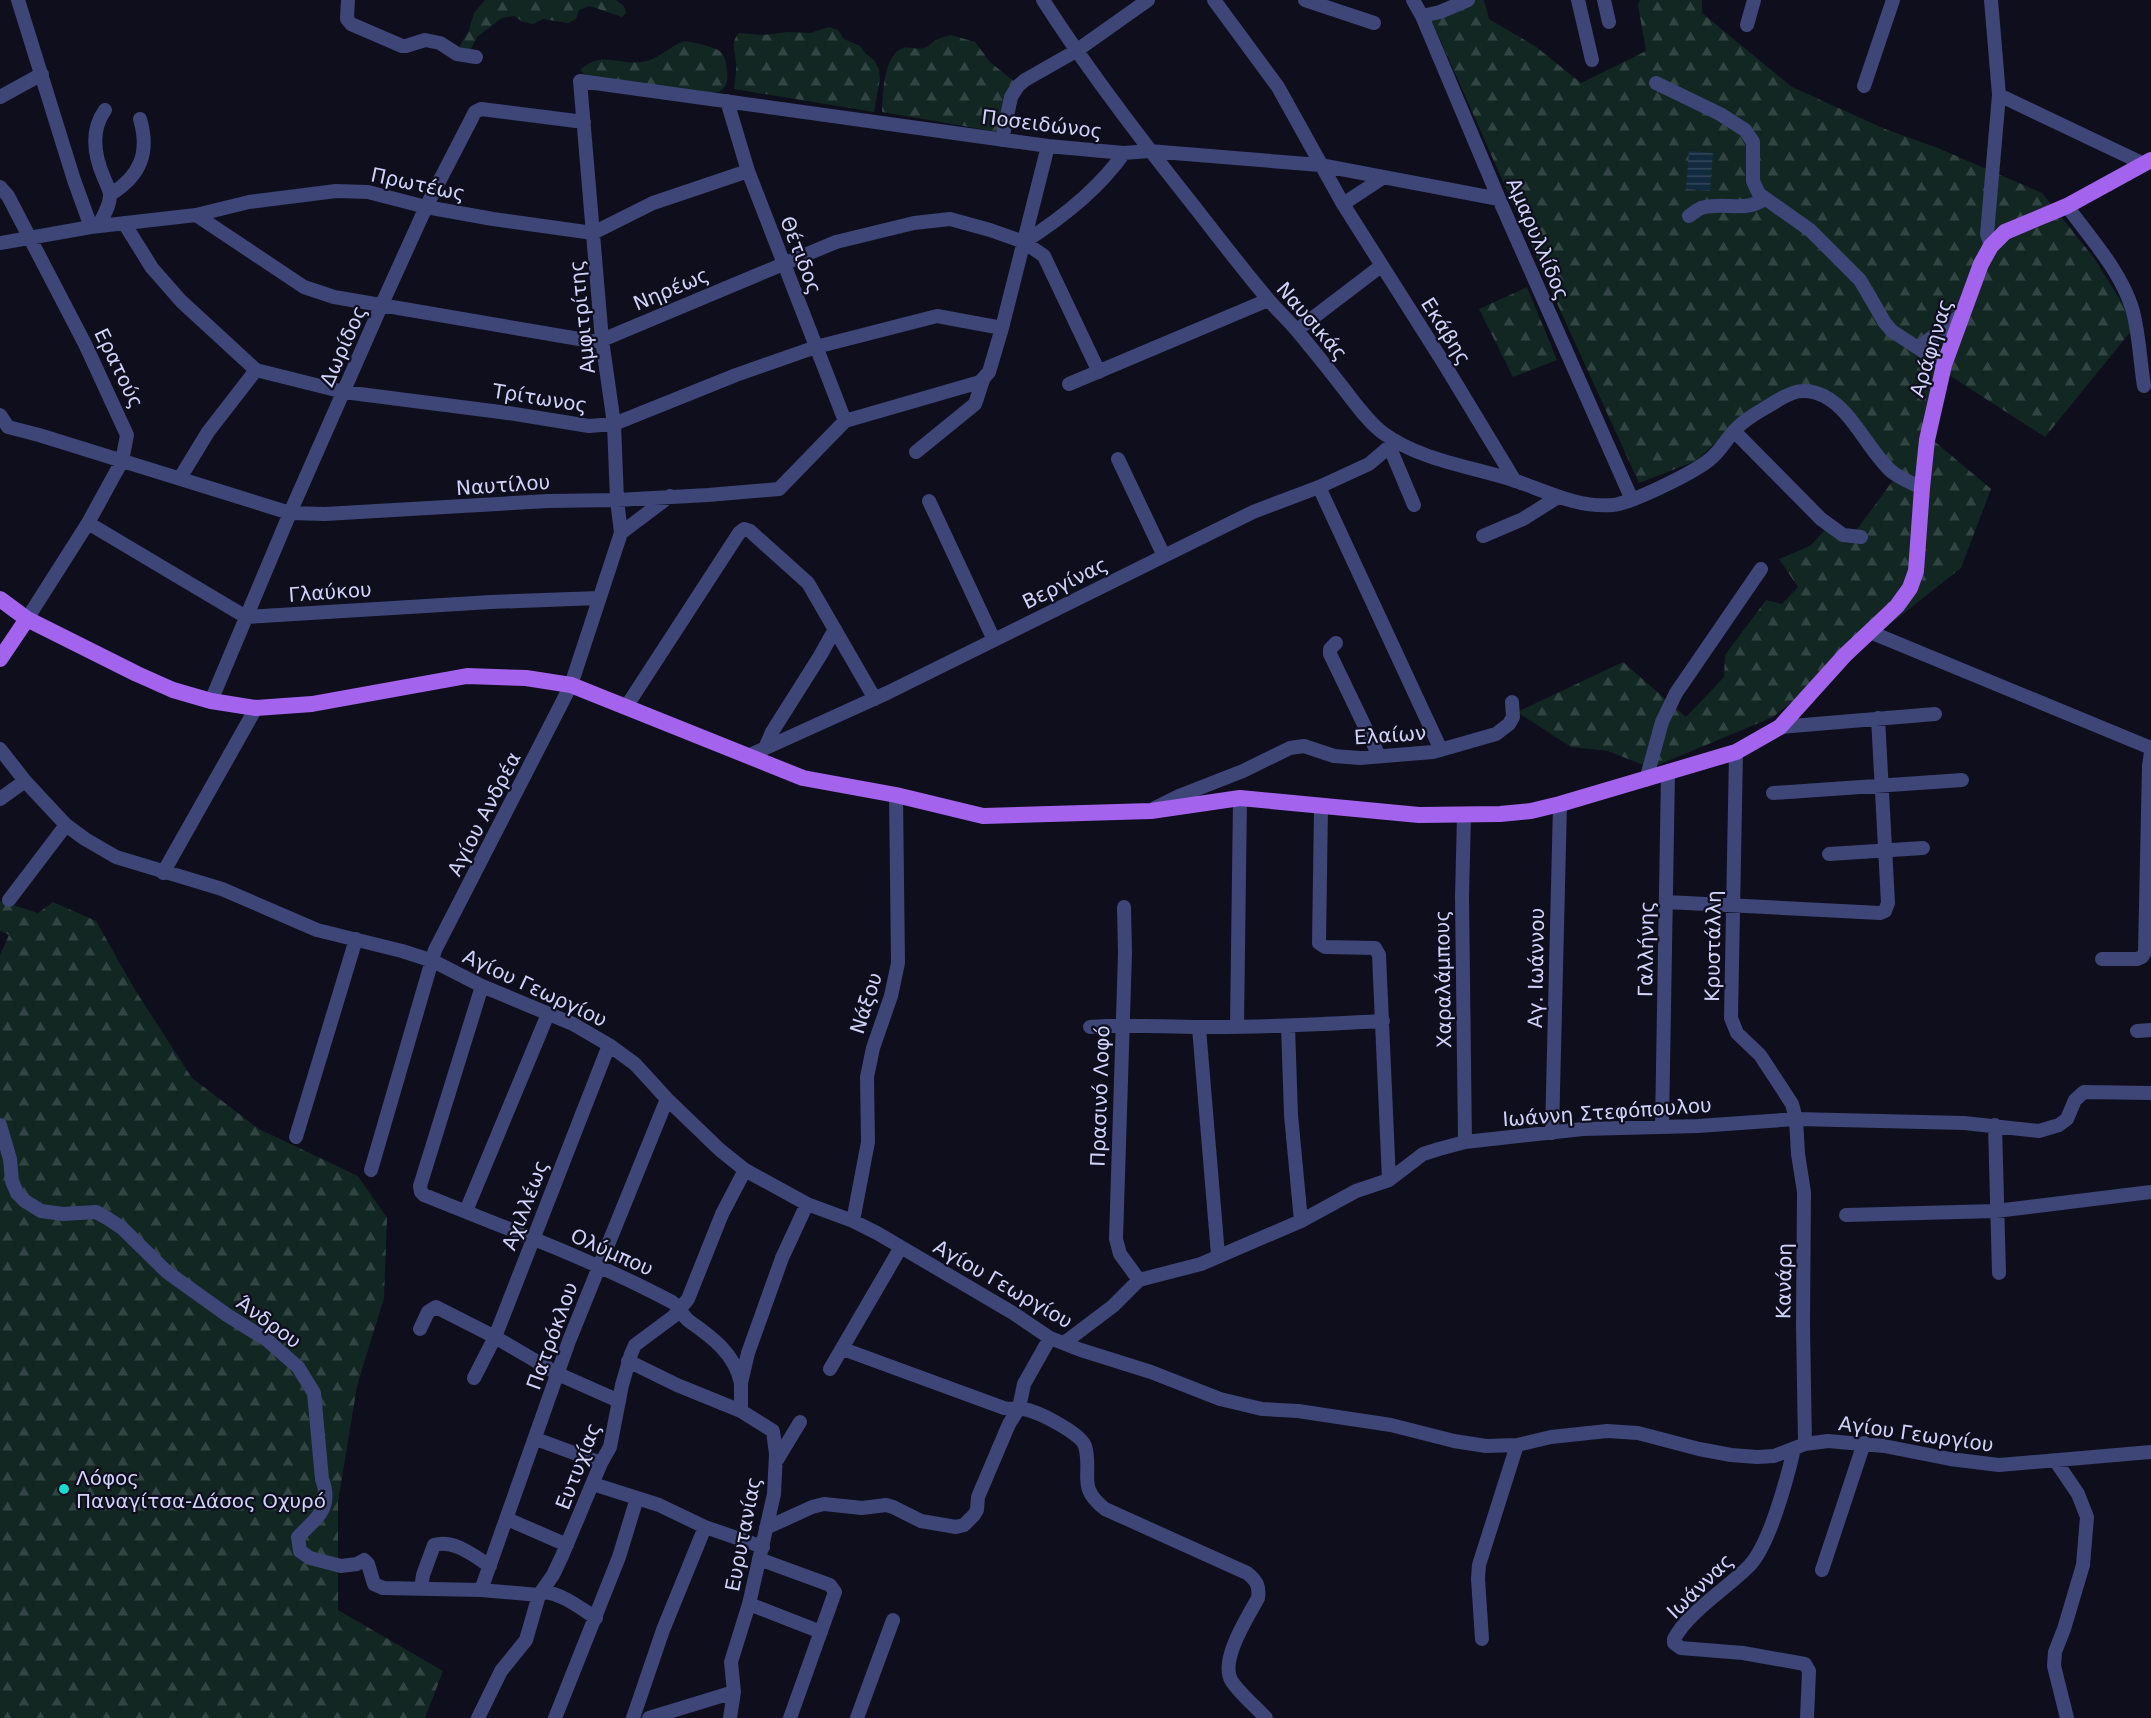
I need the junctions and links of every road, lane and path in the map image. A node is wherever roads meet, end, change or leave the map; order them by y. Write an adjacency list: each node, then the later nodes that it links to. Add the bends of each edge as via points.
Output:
1 (18, 0): 21 (street)
2 (348, 0): 19 (street, via 347,19 351,24 402,46 425,40 440,43 457,54)
3 (1043, 0): 18 (street, Ναυσικάς)
4 (1148, 0): 18 (street)
5 (1214, 0): 36 (street, Εκάβης, via 1278,87)
6 (1305, 0): 16 (street)
7 (1413, 0): 14 (street, Αμαρυλλίδος)
8 (1468, 0): 14 (street)
9 (1578, 0): 20 (street)
10 (1604, 0): 15 (street)
11 (1755, 0): 17 (street)
12 (1893, 0): 24 (street)
13 (1991, 0): 25 (street)
14 (1422, 16): 42 (street, Αμαρυλλίδος)
15 (1610, 22)
16 (1374, 23)
17 (1747, 25)
18 (1076, 51): 31 (street, via 1018,86 1011,97); 33 (street, Ναυσικάς)
19 (476, 57)
20 (1592, 60)
21 (42, 75): 26 (street); 49 (street, via 74,180)
22 (580, 81): 27 (street, Ποσειδώνος); 30 (street, Αμφιτρίτης)
23 (1656, 83): 41 (street, via 1720,114 1751,136 1753,181)
24 (1864, 86)
25 (1999, 95): 35 (street); 54 (street, via 1988,234)
26 (0, 97)
27 (727, 101): 31 (street, Ποσειδώνος); 37 (street, Θέτιδος)
28 (105, 110): 40 (street, via 98,121 95,150)
29 (140, 119): 40 (street, via 144,133 141,159 132,178)
30 (584, 122): 45 (street, Δωρίδος, via 476,110); 50 (street, Αμφιτρίτης)
31 (1002, 140): 32 (street, Ποσειδώνος)
32 (1048, 146): 34 (street, Ποσειδώνος); 52 (street)
33 (1149, 151): 34 (street, Ποσειδώνος); 36 (street, Ποσειδώνος); 57 (street, Ναυσικάς)
34 (1124, 153): 52 (street, via 1093,191)
35 (2148, 162): 44 (main road, Αράφηνας)
36 (1320, 165): 38 (street, Ποσειδώνος); 43 (street, Εκάβης)
37 (748, 171): 50 (street, via 653,202); 55 (street, Θέτιδος)
38 (1384, 177): 42 (street, Ποσειδώνος); 43 (street)
39 (0, 187): 51 (street, Ερατούς)
40 (111, 194): 49 (street, via 106,211)
41 (1764, 199): 47 (street, via 1755,206 1701,208); 64 (street, via 1810,230 1860,280 1892,331)
42 (1499, 200): 86 (street, Αμαρυλλίδος)
43 (1343, 204): 56 (street, Εκάβης)
44 (2067, 206): 54 (main road, Αράφηνας, via 2005,232); 70 (street, via 2127,293)
45 (426, 207): 46 (street, Πρωτέως, via 368,192 336,191 249,202); 50 (street, Πρωτέως); 58 (street, Δωρίδος)
46 (196, 215): 48 (street, Πρωτέως); 58 (street, Νηρέως, via 304,287 334,297)
47 (1689, 216)
48 (124, 223): 49 (street, Πρωτέως); 66 (street, Τρίτωνος, via 152,268 181,301)
49 (95, 226): 51 (street, Πρωτέως)
50 (593, 233): 62 (street, Αμφιτρίτης)
51 (30, 238): 53 (street, Πρωτέως); 80 (street, Ερατούς, via 127,432)
52 (1024, 242): 55 (street, Νηρέως, via 944,219 836,242); 60 (street); 67 (street, Νηρέως, via 1045,257)
53 (0, 243)
54 (1991, 246): 59 (main road, Αράφηνας)
55 (784, 265): 62 (street, Νηρέως); 63 (street, Θέτιδος)
56 (1381, 266): 61 (street); 82 (street, Εκάβης)
57 (1268, 300): 61 (street, Ναυσικάς); 67 (street)
58 (382, 304): 62 (street, Νηρέως, via 564,338); 71 (street, Δωρίδος)
59 (1962, 315): 64 (street); 65 (main road, Αράφηνας)
60 (1002, 328): 63 (street, Τρίτωνος, via 937,315); 68 (street)
61 (1296, 330): 77 (street, Ναυσικάς)
62 (602, 340): 74 (street, Αμφιτρίτης)
63 (816, 347): 73 (street, Θέτιδος); 74 (street, Τρίτωνος)
64 (1918, 348): 65 (street)
65 (1944, 365): 84 (main road, Αράφηνας, via 1927,440)
66 (255, 370): 71 (street, Τρίτωνος); 81 (street, via 208,432)
67 (1098, 372): 69 (street)
68 (986, 376): 73 (street, via 968,386); 78 (street, via 975,404)
69 (1069, 384)
70 (2144, 386)
71 (344, 392): 74 (street, Τρίτωνος, via 589,426); 93 (street, Δωρίδος)
72 (0, 415): 75 (street, Ναυτίλου)
73 (845, 420): 87 (street, Ναυτίλου, via 779,489)
74 (614, 424): 89 (street, Αμφιτρίτης)
75 (4, 430): 80 (street, Ναυτίλου, via 39,435)
76 (1734, 431): 84 (street, via 1748,417 1785,394 1816,393 1827,397 1849,418 1892,472); 85 (street, via 1711,459); 97 (street, via 1821,519 1843,535)
77 (1393, 444): 82 (street, Ναυσικάς); 83 (street, Βεργίνας, via 1369,464); 91 (street)
78 (916, 452)
79 (1118, 459): 98 (street)
80 (122, 461): 81 (street, Ναυτίλου); 94 (street, Ερατούς)
81 (180, 478): 93 (street, Ναυτίλου)
82 (1515, 481): 88 (street, Ναυσικάς)
83 (1319, 487): 98 (street, Βεργίνας, via 1253,512); 120 (street)
84 (1922, 488): 105 (main road, Αράφηνας, via 1913,582 1897,606)
85 (1655, 489): 86 (street); 92 (street, Ναυσικάς)
86 (1629, 493): 92 (street)
87 (670, 496): 89 (street, Ναυτίλου); 95 (street)
88 (1558, 497): 92 (street, Ναυσικάς, via 1594,505); 96 (street, via 1523,519)
89 (617, 500): 93 (street, Ναυτίλου); 95 (street, Αμφιτρίτης)
90 (929, 501): 106 (street)
91 (1414, 505)
92 (1617, 505)
93 (290, 513): 102 (street, Δωρίδος)
94 (88, 524): 102 (street); 103 (street, Ερατούς)
95 (621, 533): 101 (street, Αμφιτρίτης)
96 (1483, 536)
97 (1861, 537)
98 (1164, 556): 106 (street, Βεργίνας)
99 (1761, 569): 126 (street, via 1676,693 1662,722)
100 (0, 598): 103 (main road, Αράφηνας)
101 (599, 598): 102 (street, Γλαύκου); 109 (street, Αμφιτρίτης)
102 (246, 617): 111 (street, Δωρίδος)
103 (27, 620): 108 (main road, Ερατούς); 111 (main road, Αράφηνας, via 145,678)
104 (835, 629): 110 (street); 113 (street, via 807,582 750,531 741,530); 118 (street)
105 (1870, 632): 117 (main road, Αράφηνας); 121 (street)
106 (994, 640): 110 (street, Βεργίνας)
107 (1336, 643): 124 (street, via 1330,654)
108 (0, 659)
109 (571, 685): 113 (main road, Αράφηνας); 114 (main road, Αράφηνας, via 526,678 466,676 312,704); 149 (street, Αγίου Ανδρέα, via 435,950)
110 (875, 699): 118 (street, Βεργίνας)
111 (211, 701): 114 (main road, Αράφηνας)
112 (1512, 702): 120 (street, Ελαίων, via 1513,717 1502,730)
113 (626, 707): 123 (main road, Αράφηνας)
114 (256, 708): 142 (street)
115 (1935, 714): 116 (street)
116 (1878, 718): 117 (street); 129 (street)
117 (1780, 727): 122 (main road, Αράφηνας)
118 (766, 746): 123 (street, Βεργίνας)
119 (0, 749): 128 (street, Αγίου Γεωργίου)
120 (1441, 750): 124 (street, Ελαίων)
121 (2151, 750): 148 (street, via 2145,952 2137,959)
122 (1736, 752): 125 (main road, Αράφηνας); 145 (street, Κρυστάλλη)
123 (748, 756): 131 (main road, Αράφηνας, via 803,778)
124 (1378, 756): 136 (street, Ελαίων, via 1334,756 1304,746 1290,748)
125 (1668, 773): 126 (main road, Αράφηνας); 144 (street, Γαλλήνης)
126 (1646, 780): 134 (main road, Αράφηνας)
127 (1962, 780): 129 (street)
128 (26, 781): 133 (street); 138 (street, Αγίου Γεωργίου)
129 (1880, 787): 130 (street); 140 (street)
130 (1773, 794)
131 (896, 795): 136 (main road, Αράφηνας, via 983,816); 176 (street, Νάξου, via 898,963 867,1077 868,1142)
132 (1240, 798): 135 (main road, Αράφηνας); 136 (main road, Αράφηνας); 156 (street)
133 (0, 799)
134 (1560, 804): 137 (main road, Αράφηνας, via 1531,811); 165 (street, Αγ. Ιωάννου)
135 (1321, 807): 137 (main road, Αράφηνας); 152 (street, via 1319,943 1323,947 1377,950)
136 (1151, 811)
137 (1464, 815): 167 (street, Χαραλάμπους, via 1461,897)
138 (66, 825): 142 (street, Αγίου Γεωργίου, via 117,857); 143 (street)
139 (1923, 848): 140 (street)
140 (1886, 850): 141 (street); 145 (street, via 1887,909 1880,913)
141 (1829, 854)
142 (163, 873): 147 (street, Αγίου Γεωργίου, via 222,889 317,930)
143 (9, 900)
144 (1666, 902): 145 (street); 164 (street, Γαλλήνης)
145 (1734, 905): 161 (street, Κρυστάλλη, via 1731,1018 1737,1033 1760,1055 1784,1090)
146 (1124, 908): 153 (street, Πρασινό Λοφό)
147 (356, 939): 149 (street, Αγίου Γεωργίου); 166 (street)
148 (2102, 959)
149 (433, 961): 150 (street, Αγίου Γεωργίου); 168 (street, Αγίου Ανδρέα)
150 (482, 986): 151 (street, Αγίου Γεωργίου); 173 (street, Ολύμπου, via 420,1186 422,1194)
151 (548, 1014): 158 (street, Αγίου Γεωργίου); 173 (street)
152 (1383, 1021): 154 (street); 170 (street)
153 (1122, 1025): 155 (street); 157 (street); 183 (street, Πρασινό Λοφό, via 1116,1239 1120,1254)
154 (1288, 1026): 156 (street); 177 (street)
155 (1089, 1027)
156 (1237, 1027): 157 (street)
157 (1199, 1028): 180 (street)
158 (609, 1045): 160 (street, Αγίου Γεωργίου, via 635,1064); 178 (street, Αχιλλέως)
159 (2151, 1093): 163 (street, Ιωάννη Στεφόπουλου, via 2085,1092 2075,1100 2067,1119 2050,1129)
160 (667, 1099): 169 (street, Αγίου Γεωργίου); 181 (street, Πατρόκλου)
161 (1796, 1119): 163 (street, Ιωάννη Στεφόπουλου); 164 (street, Ιωάννη Στεφόπουλου); 202 (street, Κανάρη, via 1804,1192)
162 (0, 1125): 216 (street, Άνδρου, via 12,1181 25,1201 41,1211 96,1212 107,1218 167,1272 267,1340 298,1367 314,1393 326,1492 322,1512 298,1537 300,1551 336,1566 366,1561 377,1587)
163 (1995, 1125): 174 (street)
164 (1662, 1126): 165 (street, Ιωάννη Στεφόπουλου)
165 (1551, 1133): 167 (street, Ιωάννη Στεφόπουλου)
166 (296, 1137)
167 (1465, 1142): 170 (street, Ιωάννη Στεφόπουλου, via 1423,1154)
168 (371, 1170)
169 (745, 1170): 172 (street, Αγίου Γεωργίου); 184 (street, Ευτυχίας)
170 (1389, 1180): 177 (street, Ιωάννη Στεφόπουλου, via 1356,1191)
171 (2151, 1192): 174 (street)
172 (807, 1204): 176 (street, Αγίου Γεωργίου); 194 (street, via 782,1258)
173 (466, 1210): 178 (street, Ολύμπου)
174 (1996, 1211): 175 (street); 182 (street)
175 (1846, 1215)
176 (853, 1221): 179 (street, Αγίου Γεωργίου)
177 (1300, 1221): 180 (street, Ιωάννη Στεφόπουλου)
178 (534, 1239): 181 (street, Ολύμπου); 186 (street, Αχιλλέως)
179 (901, 1247): 187 (street, Αγίου Γεωργίου); 189 (street)
180 (1218, 1255): 183 (street, Ιωάννη Στεφόπουλου, via 1201,1264)
181 (598, 1266): 184 (street, Ολύμπου); 192 (street, Πατρόκλου)
182 (1999, 1273)
183 (1139, 1280): 188 (street, via 1113,1306)
184 (681, 1309): 190 (street, Ευτυχίας, via 635,1345); 194 (street, Ολύμπου, via 683,1316 726,1351 735,1363)
185 (420, 1329): 186 (street, via 428,1312 436,1306)
186 (495, 1336): 192 (street); 193 (street, Αχιλλέως)
187 (1050, 1338): 188 (street, Αγίου Γεωργίου); 196 (street, via 1024,1384)
188 (1064, 1343): 201 (street, Αγίου Γεωργίου, via 1240,1405 1391,1425 1470,1445)
189 (843, 1349): 191 (street); 196 (street, via 1004,1408)
190 (628, 1361): 195 (street, Ευτυχίας); 197 (street)
191 (830, 1369)
192 (558, 1374): 195 (street); 199 (street, Πατρόκλου)
193 (474, 1378)
194 (741, 1383): 197 (street)
195 (619, 1401): 206 (street, Ευτυχίας, via 613,1438)
196 (1019, 1408): 211 (street, via 978,1497 977,1510 964,1525 951,1527 921,1521 886,1505 862,1508 824,1504); 232 (street, via 1032,1411 1082,1440 1090,1494 1105,1509 1255,1580 1258,1598 1232,1650 1228,1672 1231,1681)
197 (741, 1411): 205 (street, Ευρυτανίας, via 774,1431)
198 (800, 1422): 205 (street)
199 (536, 1439): 206 (street); 209 (street, Πατρόκλου)
200 (1864, 1443): 202 (street, Αγίου Γεωργίου, via 1828,1441); 204 (street, Αγίου Γεωργίου, via 1999,1465); 215 (street)
201 (1517, 1445): 202 (street, Αγίου Γεωργίου, via 1607,1431 1638,1433 1731,1455 1774,1456); 223 (street, via 1479,1564)
202 (1800, 1446): 233 (street, Ιωάννας, via 1763,1548 1674,1639 1681,1648 1805,1664 1809,1671)
203 (2151, 1452): 204 (street, Αγίου Γεωργίου)
204 (2055, 1460): 234 (street, via 2078,1494 2087,1517 2083,1565 2055,1652 2054,1666)
205 (776, 1462): 211 (street, Ευρυτανίας)
206 (601, 1463): 207 (street, Ευτυχίας)
207 (593, 1484): 208 (street); 212 (street, Ευτυχίας)
208 (637, 1498): 210 (street); 220 (street)
209 (507, 1519): 212 (street); 214 (street, Πατρόκλου)
210 (705, 1527): 213 (street); 227 (street)
211 (766, 1528): 213 (street, Ευρυτανίας)
212 (567, 1545): 218 (street, Ευτυχίας)
213 (761, 1553): 219 (street, Ευρυτανίας); 222 (street, via 833,1587 834,1595)
214 (490, 1566): 216 (street, via 453,1546 434,1545); 217 (street, Πατρόκλου)
215 (1822, 1570)
216 (421, 1589): 217 (street, Άνδρου)
217 (481, 1590): 218 (street, Άνδρου)
218 (539, 1595): 220 (street, Άνδρου, via 556,1594); 225 (street, Ευτυχίας, via 526,1640 501,1671)
219 (749, 1604): 222 (street); 224 (street, Ευρυτανίας, via 731,1662)
220 (596, 1618): 226 (street)
221 (893, 1620): 231 (street)
222 (821, 1632): 230 (street)
223 (1482, 1639)
224 (734, 1692): 228 (street); 229 (street, Ευρυτανίας)
225 (478, 1718)
226 (555, 1718)
227 (633, 1718)
228 (649, 1718)
229 (730, 1718)
230 (790, 1718)
231 (857, 1718)
232 (1266, 1718)
233 (1806, 1718)
234 (2067, 1718)

